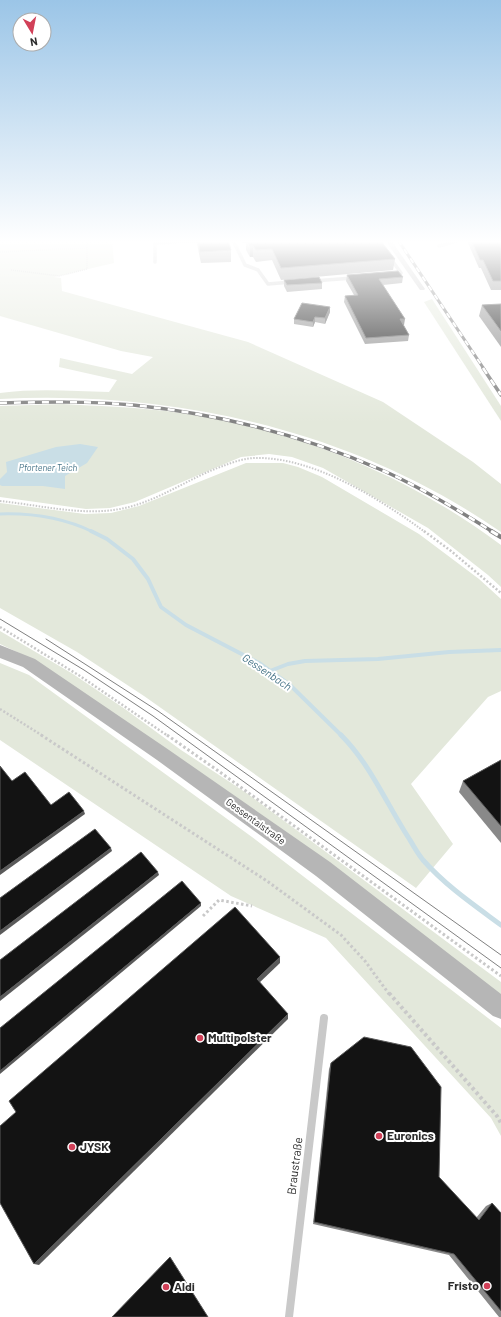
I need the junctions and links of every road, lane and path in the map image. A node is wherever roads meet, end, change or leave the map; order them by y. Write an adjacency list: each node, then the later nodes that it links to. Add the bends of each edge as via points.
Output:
1 (0, 501): 2 (path, via 92,512 111,510 138,505 226,464 254,458 288,460 324,473 384,505 461,558)
2 (501, 593)
3 (0, 627): 8 (path, via 106,693 217,770)
4 (0, 651): 9 (main road, Gessentalstraße, via 30,663 182,768 323,869)
5 (0, 710): 11 (path, via 267,881 341,935 365,961 386,991)
6 (252, 906): 7 (path, via 219,900)
7 (203, 916)
8 (501, 976)
9 (501, 1008)
10 (324, 1018): 12 (lane, Braustraße)
11 (501, 1123)
12 (289, 1317)

